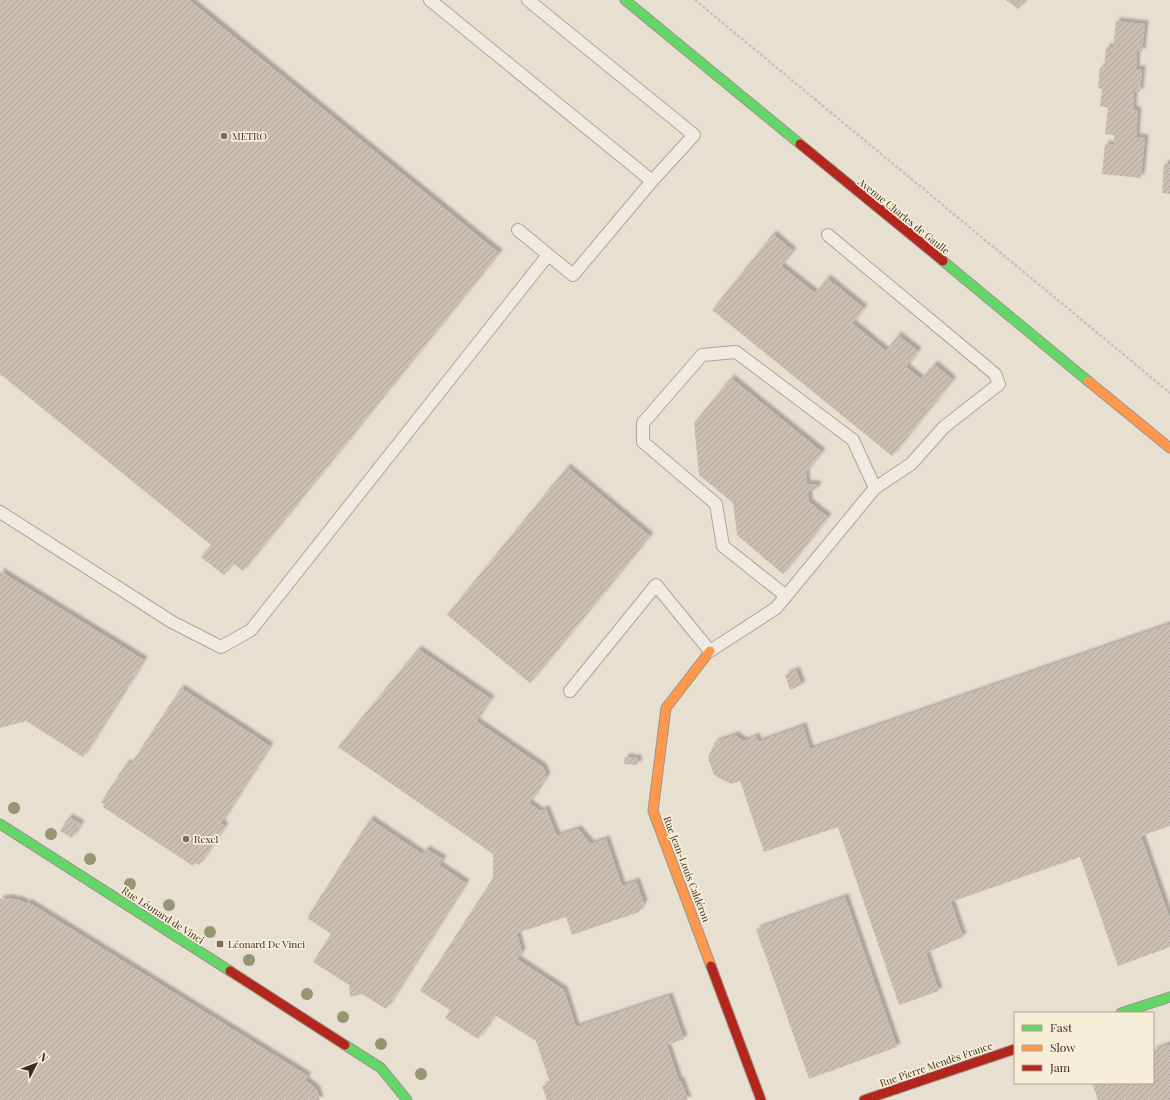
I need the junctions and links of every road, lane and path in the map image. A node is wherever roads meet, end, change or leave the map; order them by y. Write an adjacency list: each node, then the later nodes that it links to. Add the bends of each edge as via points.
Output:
1 (430, 0): 5 (lane)
2 (528, 0): 5 (lane, via 694,135)
3 (625, 0): 10 (street, Avenue Charles de Gaulle)
4 (694, 0): 9 (path)
5 (652, 181): 8 (lane, via 573,275)
6 (518, 230): 8 (lane)
7 (828, 235): 11 (lane, via 995,374 999,384 944,427 911,464)
8 (548, 255): 12 (lane, via 251,630 221,646 172,622)
9 (1170, 393)
10 (1170, 448)
11 (875, 488): 13 (lane); 13 (lane, via 853,440 736,352 702,355 643,423 643,442 716,504 723,546)
12 (0, 512)
13 (786, 596): 14 (lane, via 776,608)
14 (710, 651): 15 (lane, via 656,585); 21 (street, Rue Jean-Louis Caldéron, via 666,708 653,811)
15 (570, 690)
16 (0, 824): 20 (street, Rue Léonard de Vinci, via 381,1068)
17 (1170, 997): 18 (street)
18 (1124, 1012)
19 (1014, 1049): 22 (street, Rue Pierre Mendès France)
20 (407, 1100)
21 (761, 1100)
22 (864, 1100)

